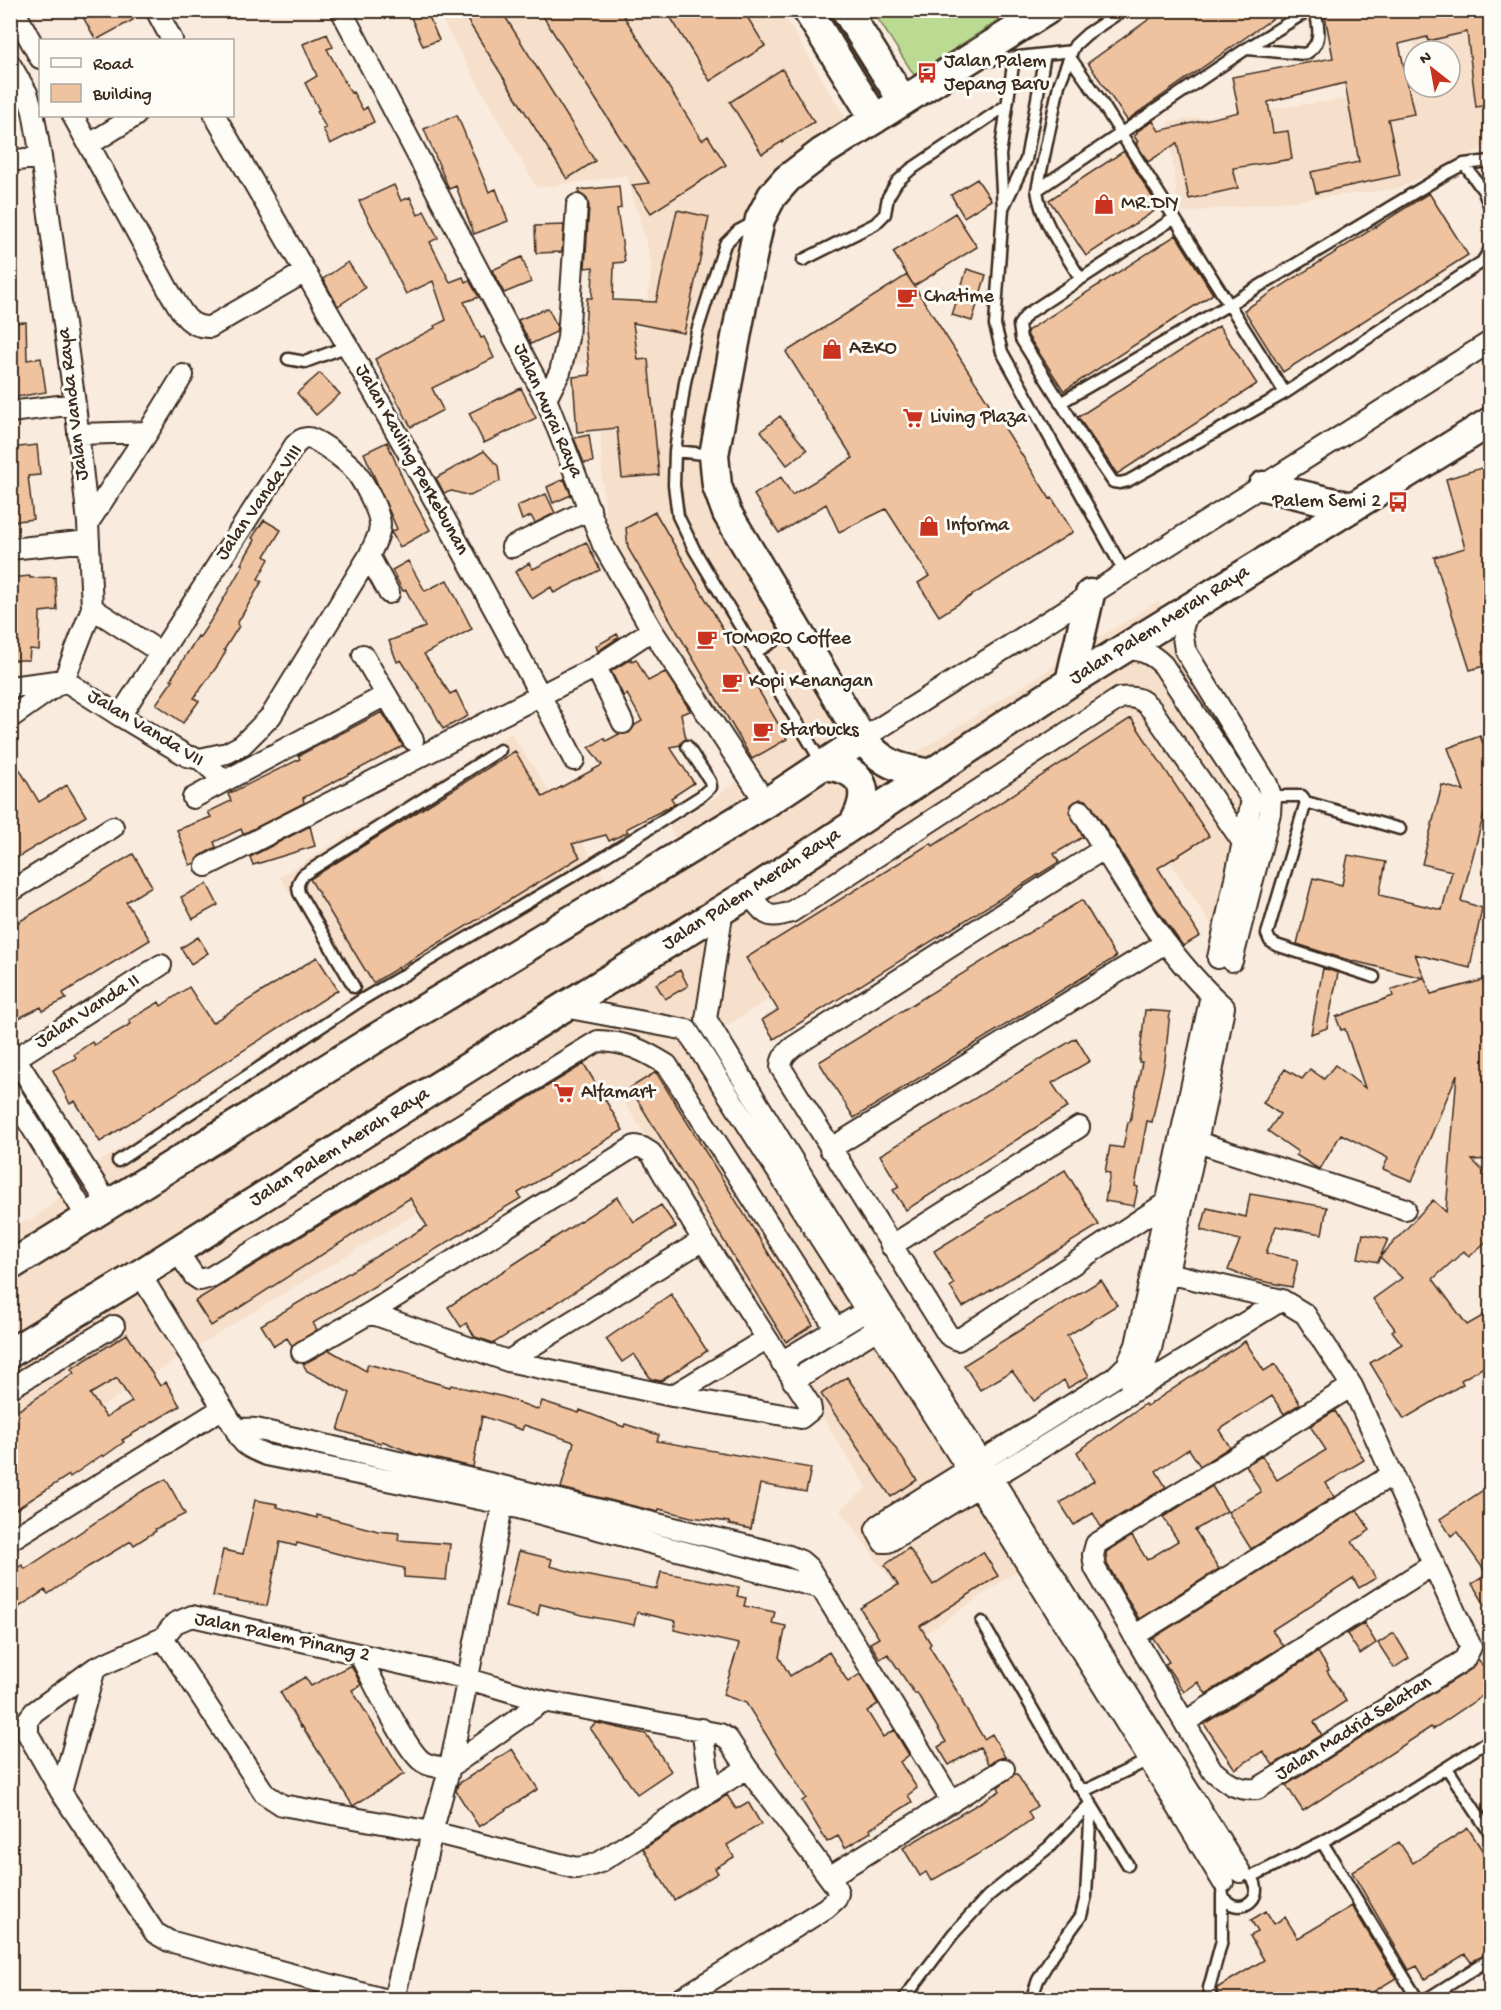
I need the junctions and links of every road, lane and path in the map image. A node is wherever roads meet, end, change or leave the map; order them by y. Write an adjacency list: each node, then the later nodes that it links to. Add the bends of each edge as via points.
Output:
1 (14, 10): 14 (street)
2 (156, 10): 10 (street)
3 (341, 10): 46 (street, Jalan Murai Raya)
4 (807, 10): 23 (street)
5 (846, 10): 18 (street)
6 (1047, 10): 16 (street)
7 (1123, 10): 13 (lane, via 1087,34)
8 (1309, 10): 11 (lane)
9 (1315, 10): 11 (lane, via 1319,37 1311,51 1305,54)
10 (171, 39)
11 (1246, 50): 24 (lane)
12 (1045, 54): 13 (lane); 15 (lane); 33 (lane, via 1026,160)
13 (1070, 54): 24 (lane); 30 (lane, via 1059,86)
14 (39, 56)
15 (1014, 58): 16 (lane); 19 (lane)
16 (963, 63): 18 (street)
17 (10, 64): 26 (street, Jalan Vanda Raya, via 33,111)
18 (903, 101): 23 (street)
19 (1007, 105): 33 (lane, via 1000,155); 37 (lane, via 909,170 897,182 888,197 885,214 876,224)
20 (74, 117): 25 (street)
21 (133, 117): 25 (street)
22 (216, 117): 38 (street, Jalan Kavling Perkebunan)
23 (875, 119): 34 (street, via 787,179)
24 (1120, 134): 30 (lane); 35 (lane)
25 (90, 144): 38 (street, via 169,291 193,325 210,327)
26 (41, 157): 27 (street); 48 (street, Jalan Vanda Raya)
27 (10, 161)
28 (1491, 161): 29 (lane)
29 (1464, 164): 32 (lane); 40 (lane)
30 (1037, 190): 39 (lane, via 1047,222)
31 (577, 205): 46 (street, via 568,338 560,372)
32 (1491, 207)
33 (1003, 209): 62 (lane, via 995,325 1002,352)
34 (760, 219): 53 (lane, via 738,231 725,244 716,267 685,382); 54 (street)
35 (1173, 219): 39 (lane); 40 (lane)
36 (1491, 250): 45 (lane, via 1482,262)
37 (803, 260)
38 (305, 272): 42 (street, Jalan Kavling Perkebunan)
39 (1080, 278): 47 (lane, via 1027,314 1019,325 1021,339)
40 (1228, 305): 45 (lane); 47 (lane)
41 (1491, 342): 55 (street)
42 (348, 346): 43 (lane, via 305,362); 77 (street, Jalan Kavling Perkebunan)
43 (288, 358)
44 (183, 375): 51 (street)
45 (1285, 393): 47 (lane, via 1120,483 1106,475)
46 (546, 399): 57 (street, Jalan Murai Raya)
47 (1060, 403)
48 (75, 404): 49 (street); 52 (street, Jalan Vanda Raya)
49 (10, 412)
50 (1491, 422): 56 (street, Jalan Palem Merah Raya)
51 (148, 432): 52 (street); 58 (street)
52 (78, 434): 58 (street, Jalan Vanda Raya)
53 (675, 451): 54 (lane); 71 (lane, via 678,516)
54 (714, 455): 67 (street, via 717,486 727,513)
55 (1263, 486): 56 (street); 62 (street)
56 (1352, 507): 66 (street, Jalan Palem Merah Raya)
57 (590, 509): 59 (street); 68 (street, Jalan Murai Raya, via 603,545)
58 (89, 532): 60 (street); 65 (street, Jalan Vanda Raya)
59 (512, 547)
60 (10, 549)
61 (369, 556): 63 (street); 70 (street, Jalan Vanda VIII, via 380,523 357,473 311,439 302,440 295,445); 86 (street, Jalan Vanda VIII, via 272,716 242,746)
62 (1125, 573): 64 (street)
63 (389, 593)
64 (1090, 594): 75 (street); 82 (street)
65 (92, 608): 70 (street); 74 (street, Jalan Vanda Raya)
66 (1188, 610): 69 (street, Jalan Palem Merah Raya); 91 (street, via 1182,630 1185,650)
67 (795, 628): 71 (lane); 82 (street)
68 (652, 630): 73 (street); 94 (street, Jalan Murai Raya)
69 (1123, 649): 75 (street, Jalan Palem Merah Raya); 99 (street, via 1145,652 1163,664 1244,786 1252,800)
70 (160, 652): 79 (street, Jalan Vanda VIII)
71 (756, 652): 88 (lane)
72 (363, 655): 78 (street)
73 (596, 667): 77 (street); 81 (street)
74 (64, 680): 76 (street); 79 (street, Jalan Vanda VII); 80 (street)
75 (1070, 682): 89 (street, Jalan Palem Merah Raya)
76 (10, 687)
77 (540, 694): 87 (street, Jalan Kavling Perkebunan); 101 (street)
78 (386, 695): 83 (street); 90 (street)
79 (120, 716): 86 (street, Jalan Vanda VII, via 187,756)
80 (10, 718)
81 (623, 723)
82 (862, 739): 88 (street); 89 (street, via 884,762)
83 (413, 740)
84 (687, 746): 120 (lane, via 710,781 711,788 706,792 593,864 363,999)
85 (500, 750): 109 (lane, via 299,880 299,893)
86 (200, 759): 90 (street, Jalan Vanda VII)
87 (574, 760)
88 (823, 765): 94 (street); 96 (street, via 850,771 864,789 864,801)
89 (931, 774): 96 (street, Jalan Palem Merah Raya)
90 (225, 781): 92 (street)
91 (1271, 796): 93 (lane, via 1302,796); 99 (street, via 1270,813)
92 (193, 798)
93 (1306, 802): 98 (lane); 108 (lane, via 1267,934 1276,945)
94 (766, 803): 123 (street)
95 (1082, 811): 100 (street)
96 (852, 825): 103 (street, Jalan Palem Merah Raya)
97 (113, 827): 102 (street)
98 (1400, 828)
99 (1253, 846): 103 (street, via 1152,710 1134,696 1120,698 791,912 776,917 768,915); 106 (street)
100 (1104, 848): 105 (street); 119 (street, via 786,1053 781,1068)
101 (206, 866)
102 (10, 892)
103 (748, 894): 104 (street, Jalan Palem Merah Raya)
104 (723, 909): 110 (street, Jalan Palem Merah Raya); 111 (street)
105 (1165, 943): 114 (street, via 1218,1001); 119 (street)
106 (1225, 959)
107 (161, 965): 113 (street, Jalan Vanda II)
108 (1374, 977)
109 (354, 987)
110 (564, 1007): 112 (street); 126 (street, Jalan Palem Merah Raya)
111 (706, 1019): 112 (street); 116 (street)
112 (687, 1030): 116 (street)
113 (12, 1057): 123 (street)
114 (1203, 1076): 118 (street); 121 (street)
115 (10, 1092): 123 (street)
116 (755, 1117): 131 (street)
117 (1079, 1127): 125 (street)
118 (1197, 1142): 121 (street); 122 (street)
119 (830, 1149): 125 (street)
120 (118, 1161)
121 (1176, 1202): 125 (street, via 958,1340 948,1335); 128 (street)
122 (1405, 1209)
123 (97, 1211): 127 (street)
124 (703, 1240): 132 (street, via 651,1153 635,1146); 137 (street); 141 (street)
125 (891, 1246)
126 (177, 1251): 129 (street, Jalan Palem Merah Raya); 136 (street, via 194,1276 200,1280 211,1277 598,1041 617,1042 644,1050 667,1065)
127 (10, 1266)
128 (1160, 1270): 130 (street); 146 (street, via 1151,1349); 149 (street, via 1126,1365 1114,1378)
129 (140, 1274): 134 (street, Jalan Palem Merah Raya); 148 (street)
130 (1282, 1300): 144 (street, via 1305,1314); 146 (street)
131 (874, 1306): 133 (street); 136 (street)
132 (370, 1313): 139 (street); 141 (street)
133 (886, 1324): 143 (street); 151 (street)
134 (55, 1326): 138 (street); 140 (street, Jalan Palem Merah Raya)
135 (114, 1326): 138 (street)
136 (836, 1329): 142 (street)
137 (766, 1339): 142 (street); 147 (street)
138 (71, 1350): 145 (street)
139 (302, 1352)
140 (10, 1353)
141 (508, 1361): 147 (street)
142 (781, 1362): 143 (street)
143 (793, 1381): 147 (street, via 810,1405 808,1414 801,1418)
144 (1352, 1386): 152 (street); 158 (street, via 1096,1544 1095,1568)
145 (10, 1388)
146 (1127, 1394): 150 (street)
147 (672, 1396)
148 (223, 1408): 154 (street, via 246,1446 266,1455); 155 (street)
149 (1054, 1415): 150 (street); 151 (street)
150 (1065, 1432): 153 (street)
151 (975, 1466): 153 (street); 153 (street, via 879,1525 876,1529 883,1542)
152 (1393, 1474): 156 (street); 158 (street)
153 (986, 1483): 167 (street)
154 (505, 1495): 162 (street); 175 (street, via 821,1588)
155 (10, 1540)
156 (1434, 1564): 164 (street); 164 (street, Jalan Madrid Selatan, via 1471,1647 1464,1660 1257,1789 1244,1790 1227,1783 1212,1770)
157 (982, 1622): 172 (lane)
158 (1134, 1636): 164 (street)
159 (163, 1638): 160 (street, Jalan Palem Pinang 2, via 175,1623 192,1616); 161 (street, Jalan Palem Pinang 2); 177 (street, via 265,1794 273,1800)
160 (359, 1654): 162 (street, Jalan Palem Pinang 2); 168 (street, via 421,1761)
161 (95, 1668): 174 (street); 174 (street, Jalan Palem Pinang 2, via 41,1706 28,1720 28,1734)
162 (468, 1679): 163 (street, Jalan Palem Pinang 2); 168 (street)
163 (543, 1701): 165 (street, Jalan Palem Pinang 2); 168 (street)
164 (1185, 1722)
165 (702, 1729): 169 (street, Jalan Palem Pinang 2, via 728,1739); 173 (street)
166 (1491, 1740): 170 (lane)
167 (1157, 1755): 172 (lane); 181 (street); 183 (street)
168 (450, 1767): 177 (street)
169 (747, 1768): 173 (street); 182 (street, Jalan Palem Pinang 2)
170 (1447, 1768): 178 (lane); 179 (lane)
171 (1004, 1770): 175 (street)
172 (1082, 1789): 176 (lane)
173 (711, 1791): 177 (street, via 600,1862 576,1868)
174 (61, 1792): 185 (street, via 162,1938)
175 (952, 1802): 182 (street)
176 (1091, 1803): 180 (lane); 188 (lane, via 1049,1847 988,1896 953,1934); 189 (lane, via 1086,1896 1081,1916 1052,1956)
177 (432, 1832): 186 (street)
178 (1491, 1833)
179 (1322, 1842): 181 (lane); 191 (lane)
180 (1128, 1865)
181 (1246, 1875): 183 (lane, via 1230,1874); 183 (lane, via 1255,1883 1255,1895 1247,1904 1235,1906 1225,1900)
182 (829, 1877): 187 (street, via 838,1893 826,1908)
183 (1222, 1888): 190 (lane, via 1222,1940 1209,1988)
184 (1491, 1959): 192 (lane)
185 (387, 2000)
186 (394, 2000)
187 (679, 2000)
188 (903, 2000)
189 (1031, 2000)
190 (1211, 2000)
191 (1418, 2000)
192 (1425, 2000)

